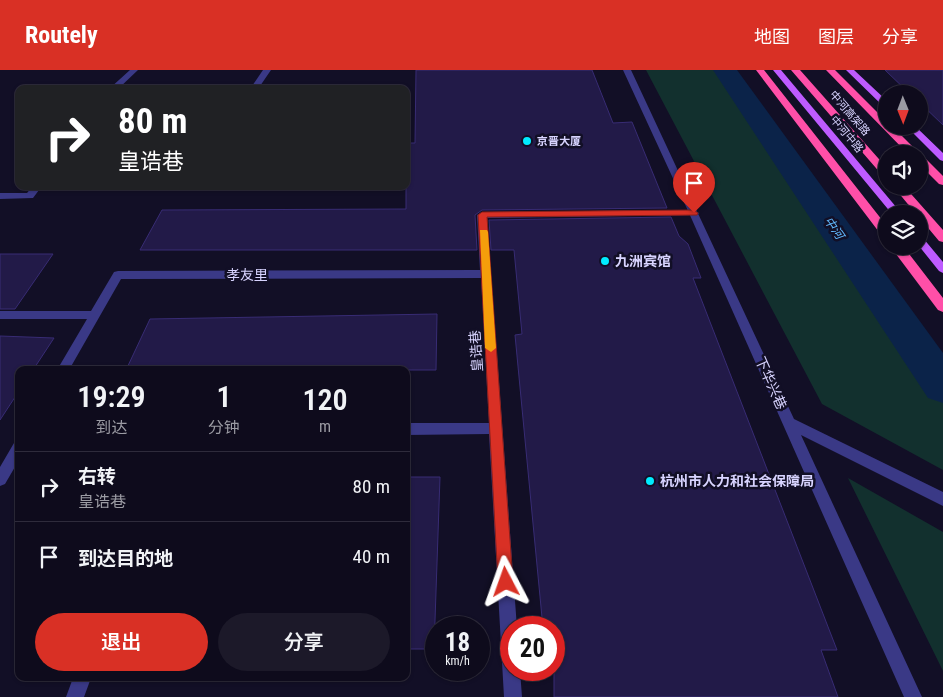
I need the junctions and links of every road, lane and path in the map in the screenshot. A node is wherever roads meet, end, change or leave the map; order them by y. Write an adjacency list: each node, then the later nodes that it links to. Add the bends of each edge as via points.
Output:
1 (134, 70): 9 (street)
2 (268, 70): 10 (street)
3 (626, 70): 22 (street, 下华兴巷)
4 (760, 70): 23 (highway)
5 (777, 70): 21 (main road, 中河中路)
6 (795, 70): 15 (highway, 中河高架路)
7 (830, 70): 13 (highway, 中河高架路)
8 (850, 70): 11 (main road)
9 (117, 85)
10 (257, 85)
11 (878, 96)
12 (920, 135): 14 (main road)
13 (905, 145)
14 (942, 156)
15 (878, 164)
16 (928, 167): 17 (highway)
17 (943, 182)
18 (35, 190): 20 (street, via 30,196)
19 (906, 195): 24 (highway)
20 (0, 196)
21 (890, 205)
22 (694, 213): 28 (street, 皇诰巷, via 482,215); 33 (street, 下华兴巷)
23 (878, 223)
24 (943, 238)
25 (928, 251): 27 (main road)
26 (903, 255): 29 (highway)
27 (943, 269)
28 (486, 274): 31 (street, 孝友里, via 118,275); 34 (street, 皇诰巷)
29 (943, 307)
30 (0, 315): 31 (street)
31 (95, 315): 32 (street, 孝友里)
32 (65, 366)
33 (788, 422): 38 (street); 42 (street, 下华兴巷)
34 (496, 428): 35 (street); 41 (street, 皇诰巷)
35 (410, 429)
36 (15, 454): 37 (street)
37 (0, 480)
38 (943, 499)
39 (81, 681): 40 (street)
40 (75, 697)
41 (513, 697)
42 (913, 697)

